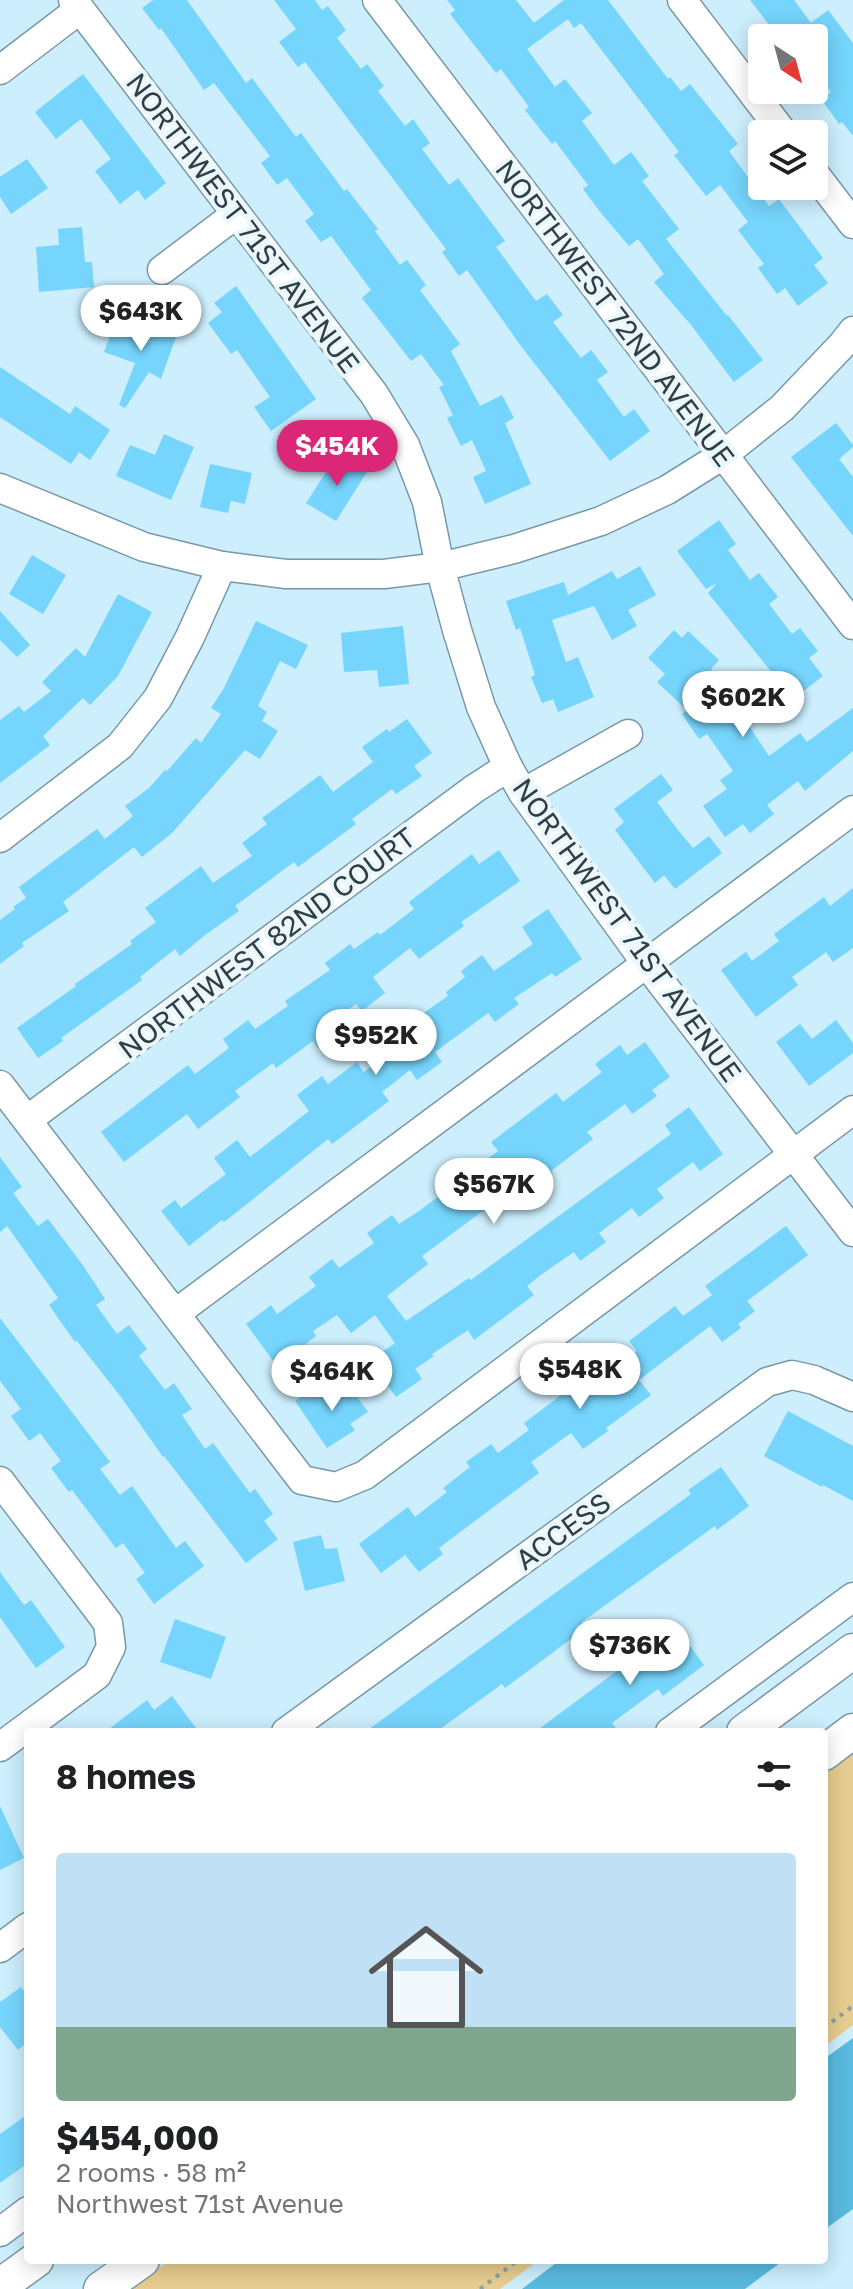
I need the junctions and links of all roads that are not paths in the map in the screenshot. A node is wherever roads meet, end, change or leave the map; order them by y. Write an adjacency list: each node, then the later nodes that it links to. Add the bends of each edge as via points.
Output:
1 (377, 0): 11 (street, NORTHWEST 72ND AVENUE)
2 (682, 0): 5 (street)
3 (76, 5): 4 (street); 7 (street, NORTHWEST 71ST AVENUE)
4 (0, 70)
5 (773, 120)
6 (828, 191): 8 (street)
7 (235, 215): 9 (street); 14 (street, NORTHWEST 71ST AVENUE, via 374,394 405,445 427,502)
8 (853, 224)
9 (162, 270)
10 (853, 331): 11 (street, via 782,408)
11 (723, 455): 14 (street, via 667,490 601,521); 15 (street, NORTHWEST 72ND AVENUE)
12 (1, 492): 13 (street, via 144,547)
13 (222, 566): 14 (street, via 286,574 384,574); 20 (street, via 158,698 120,746)
14 (440, 567): 17 (street, NORTHWEST 71ST AVENUE, via 481,707)
15 (853, 625)
16 (628, 734): 18 (street)
17 (508, 767): 18 (street, NORTHWEST 71ST AVENUE); 24 (street, NORTHWEST 82ND COURT)
18 (523, 793): 21 (street, NORTHWEST 71ST AVENUE)
19 (853, 810): 21 (street)
20 (0, 838)
21 (646, 963): 25 (street, NORTHWEST 71ST AVENUE); 27 (street)
22 (0, 1085): 24 (street)
23 (853, 1110): 25 (street)
24 (27, 1120): 27 (street)
25 (793, 1154): 26 (street, NORTHWEST 71ST AVENUE); 27 (street, via 365,1475 336,1487 302,1480)
26 (853, 1232)
27 (176, 1313)
28 (853, 1397): 33 (street, ACCESS, via 792,1375 767,1382)
29 (0, 1481): 32 (street, via 108,1623 111,1647 97,1675)
30 (853, 1597): 34 (street)
31 (853, 1651): 35 (main road)
32 (26, 1728)
33 (291, 1728)
34 (675, 1728)
35 (749, 1728)
36 (24, 1729): 38 (street)
37 (853, 1731): 39 (main road)
38 (0, 1747)
39 (828, 1750)
40 (24, 1930): 41 (street)
41 (0, 1948)
42 (24, 2214): 43 (street)
43 (0, 2232)
44 (30, 2264): 46 (main road)
45 (136, 2264): 47 (main road)
46 (0, 2286)
47 (101, 2289)

